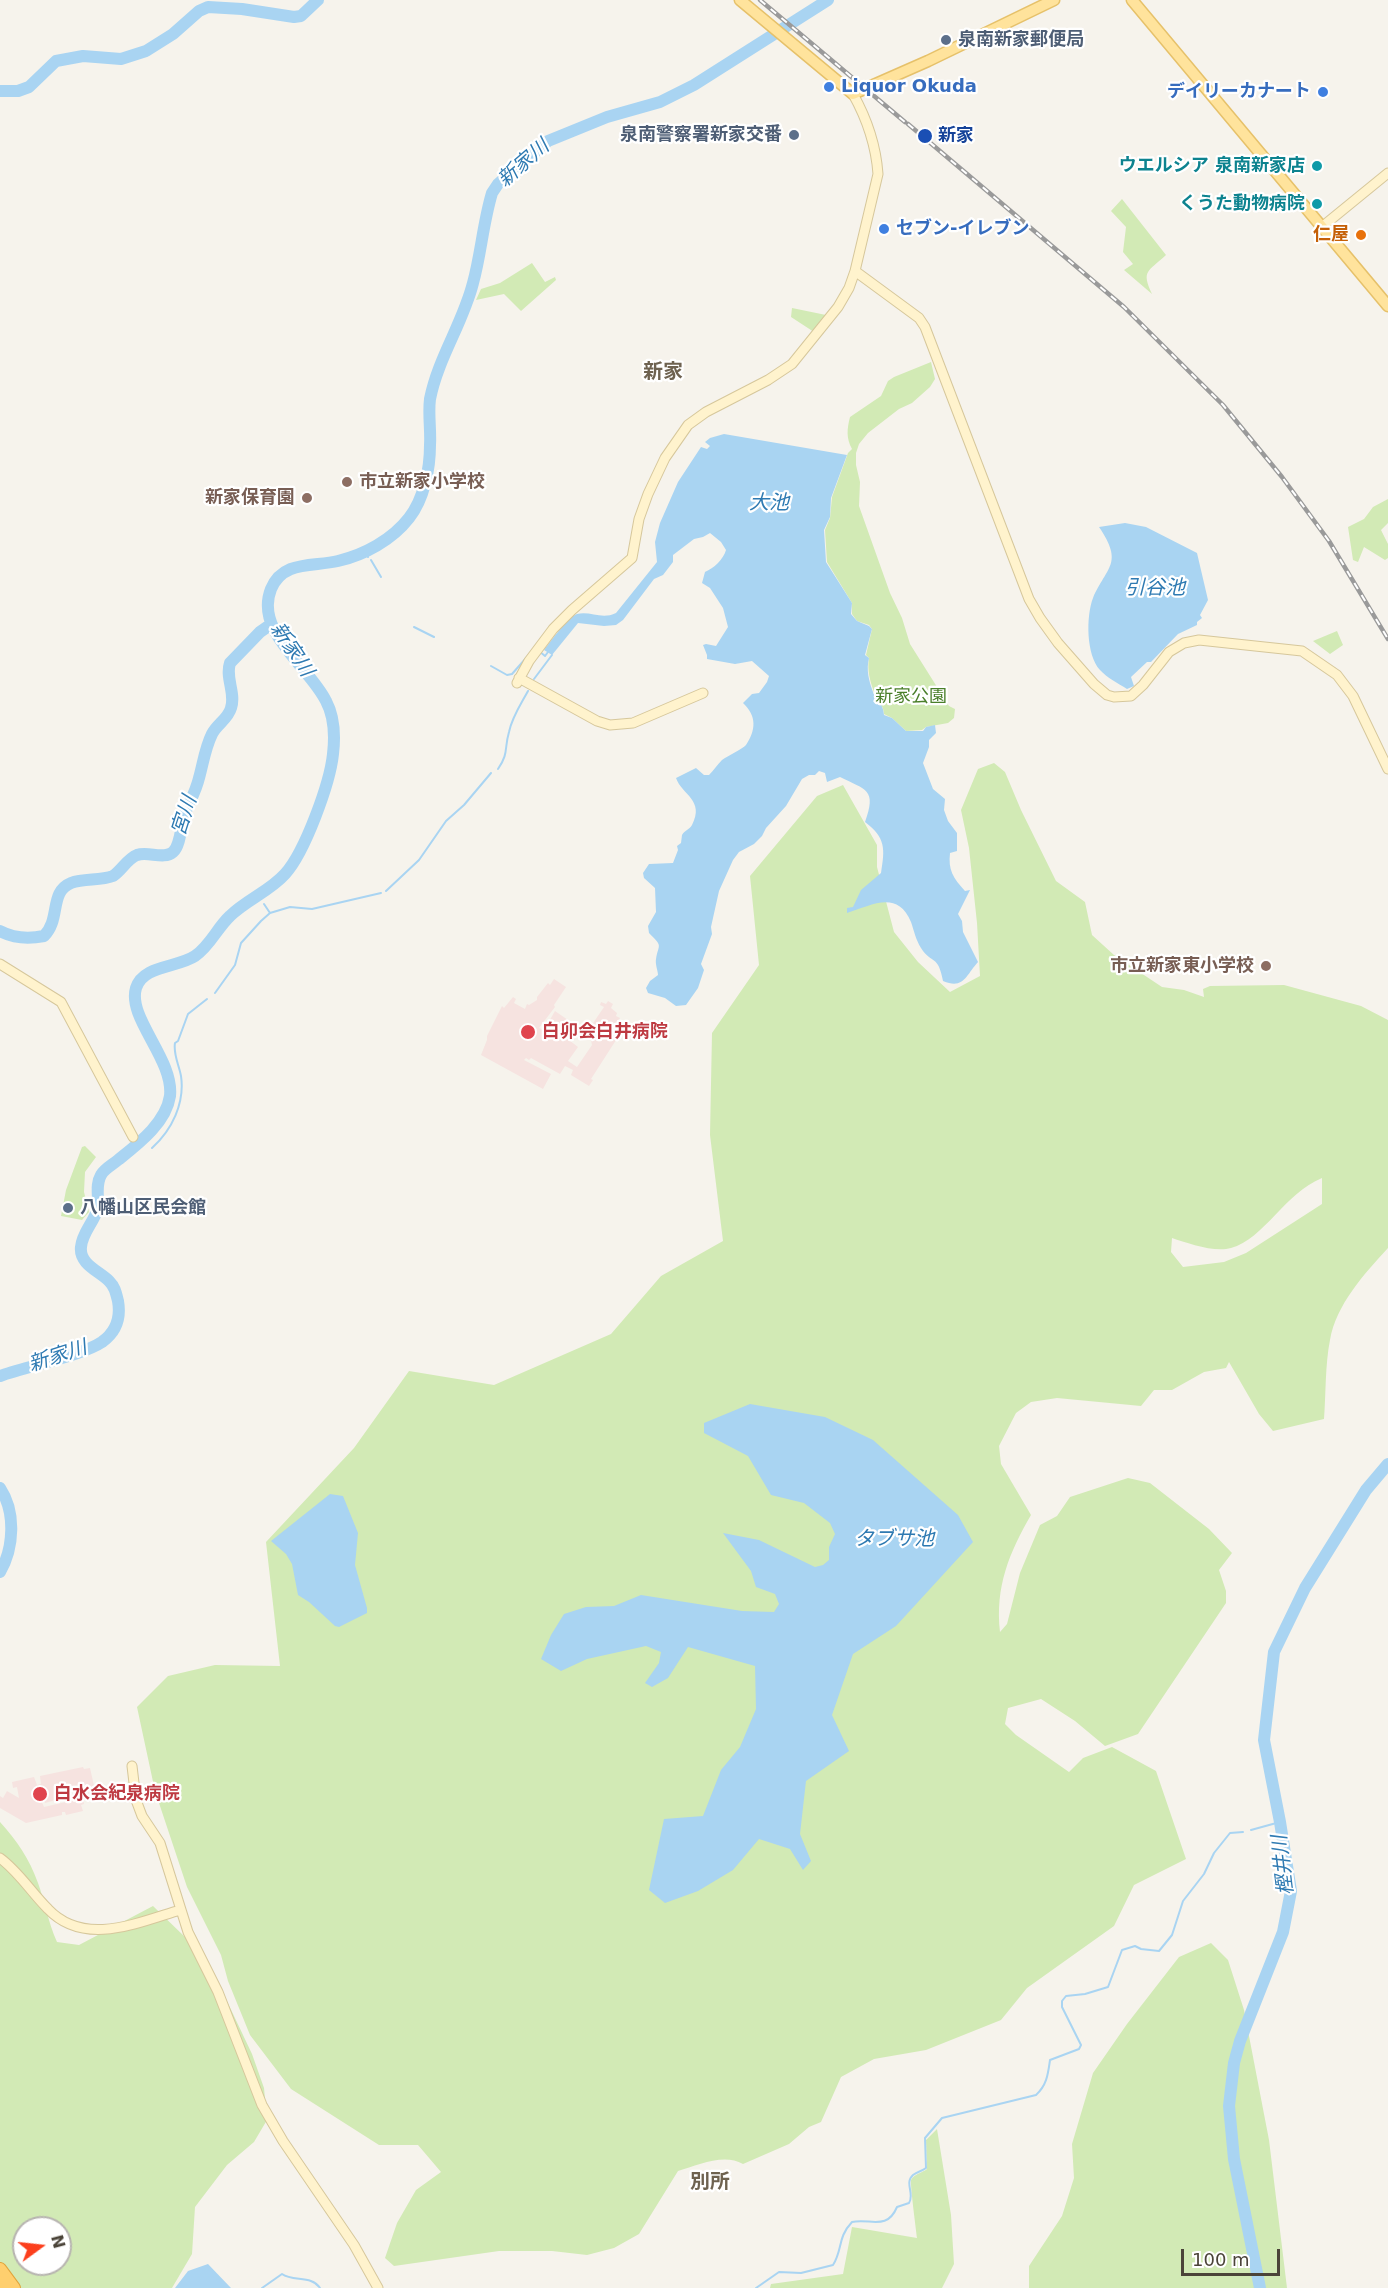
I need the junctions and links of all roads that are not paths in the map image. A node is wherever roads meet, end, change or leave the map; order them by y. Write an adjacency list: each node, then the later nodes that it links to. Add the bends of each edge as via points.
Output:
1 (740, 0): 4 (main road)
2 (1054, 0): 4 (main road)
3 (1132, 0): 6 (main road)
4 (853, 94): 7 (street, via 869,130 878,174)
5 (1388, 173): 6 (street)
6 (1323, 226): 8 (main road)
7 (855, 271): 9 (street, via 838,307 792,364 768,381 706,412 682,432 648,494 632,558 572,610 537,650 518,680 610,725 633,723); 10 (street, via 919,318 925,327 1030,600 1058,643 1100,690 1119,698 1131,696 1169,652 1190,641 1214,640 1302,651 1329,668 1346,685)
8 (1388, 306)
9 (703, 693)
10 (1388, 769)
11 (0, 964): 12 (street, via 61,1002)
12 (133, 1137)
13 (132, 1766): 15 (street, via 141,1816 160,1843)
14 (0, 1858): 15 (street, via 15,1869 48,1909 64,1923 80,1929 124,1927)
15 (180, 1910): 18 (street, via 218,1992 262,2105)
16 (0, 2269): 17 (highway)
17 (14, 2288)
18 (378, 2288)

